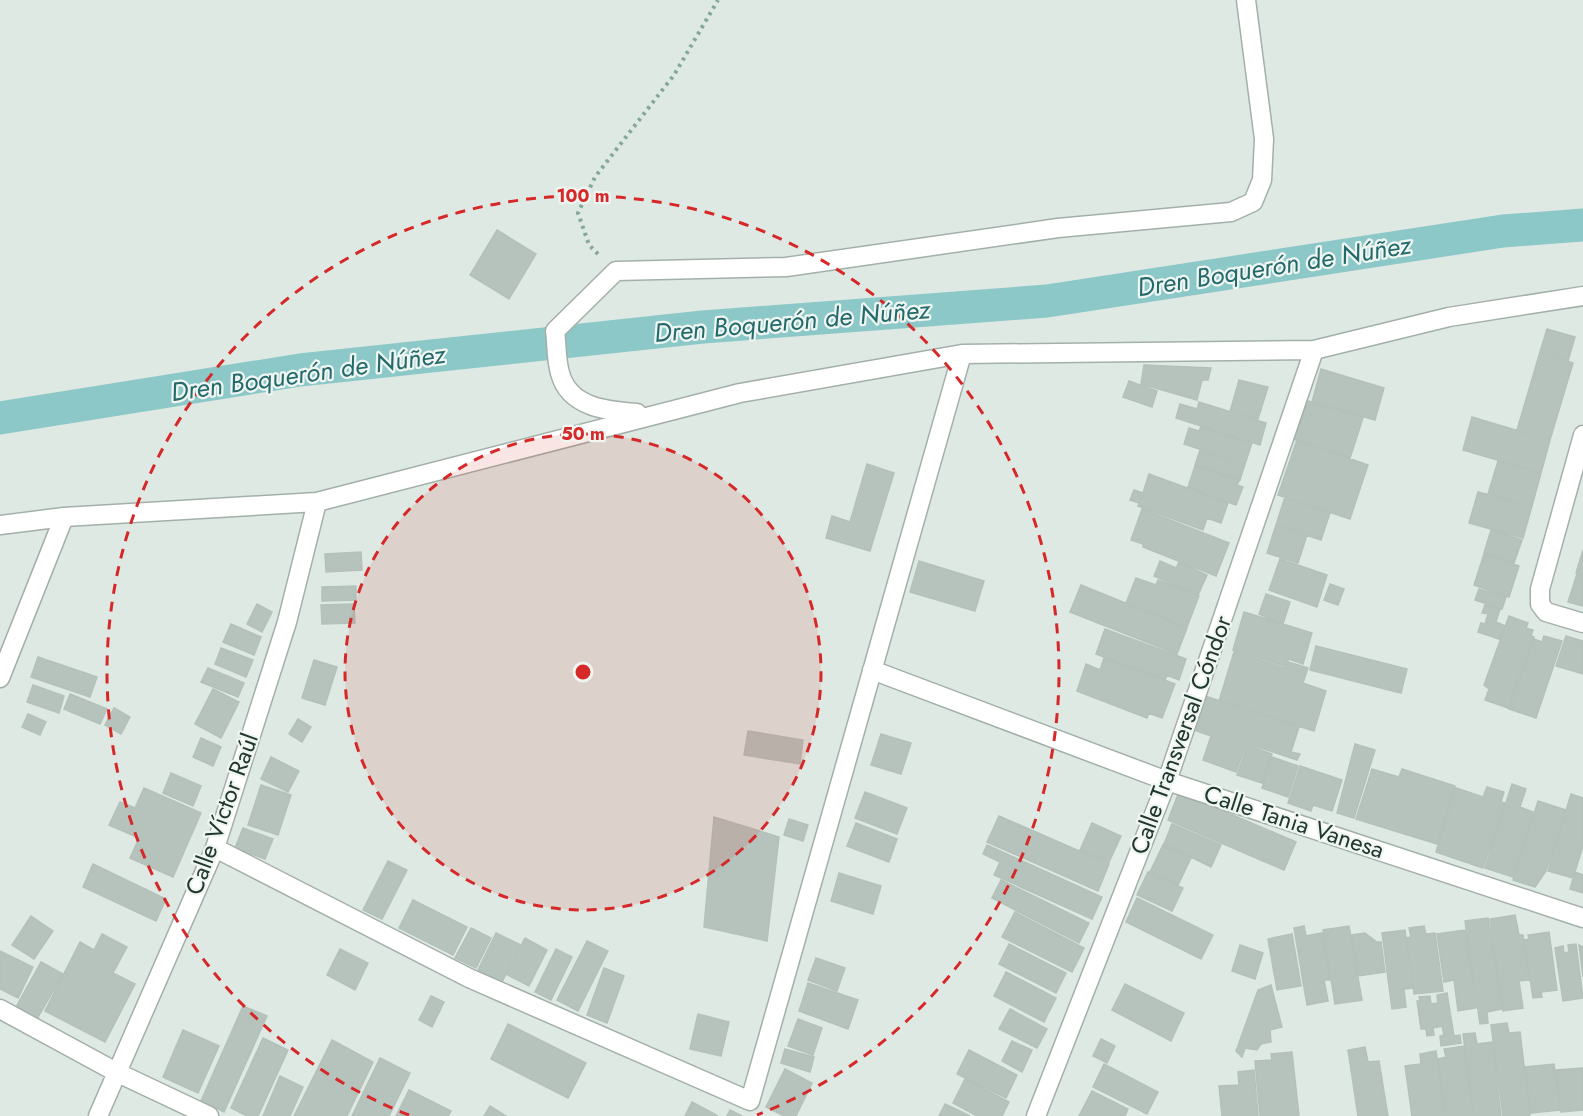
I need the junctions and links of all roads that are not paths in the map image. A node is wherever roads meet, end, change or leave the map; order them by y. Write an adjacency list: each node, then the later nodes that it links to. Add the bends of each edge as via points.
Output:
1 (1246, 0): 5 (street, via 1264,140 1262,180 1253,202 1231,212 1058,228 786,267 615,271 555,331 560,375 575,398 601,410)
2 (1583, 296): 3 (street, via 1449,316)
3 (1314, 350): 4 (street); 13 (street, Calle Transversal Cóndor)
4 (962, 354): 5 (street, via 740,393); 11 (street)
5 (653, 414): 7 (street)
6 (1583, 435): 10 (street, via 1540,589 1540,604 1546,612)
7 (317, 502): 8 (street); 14 (street, Calle Víctor Raúl, via 287,622)
8 (64, 517): 9 (street); 12 (street)
9 (0, 525)
10 (1583, 623)
11 (872, 670): 13 (street, Calle Tania Vanesa); 14 (street, via 750,1101 469,978)
12 (0, 678)
13 (1167, 781): 15 (street, Calle Tania Vanesa); 20 (street, Calle Transversal Cóndor)
14 (215, 848): 17 (street, Calle Víctor Raúl)
15 (1583, 918)
16 (0, 1009): 17 (street)
17 (116, 1072): 18 (street, Calle Víctor Raúl); 19 (street)
18 (98, 1116)
19 (208, 1116)
20 (1036, 1116)

